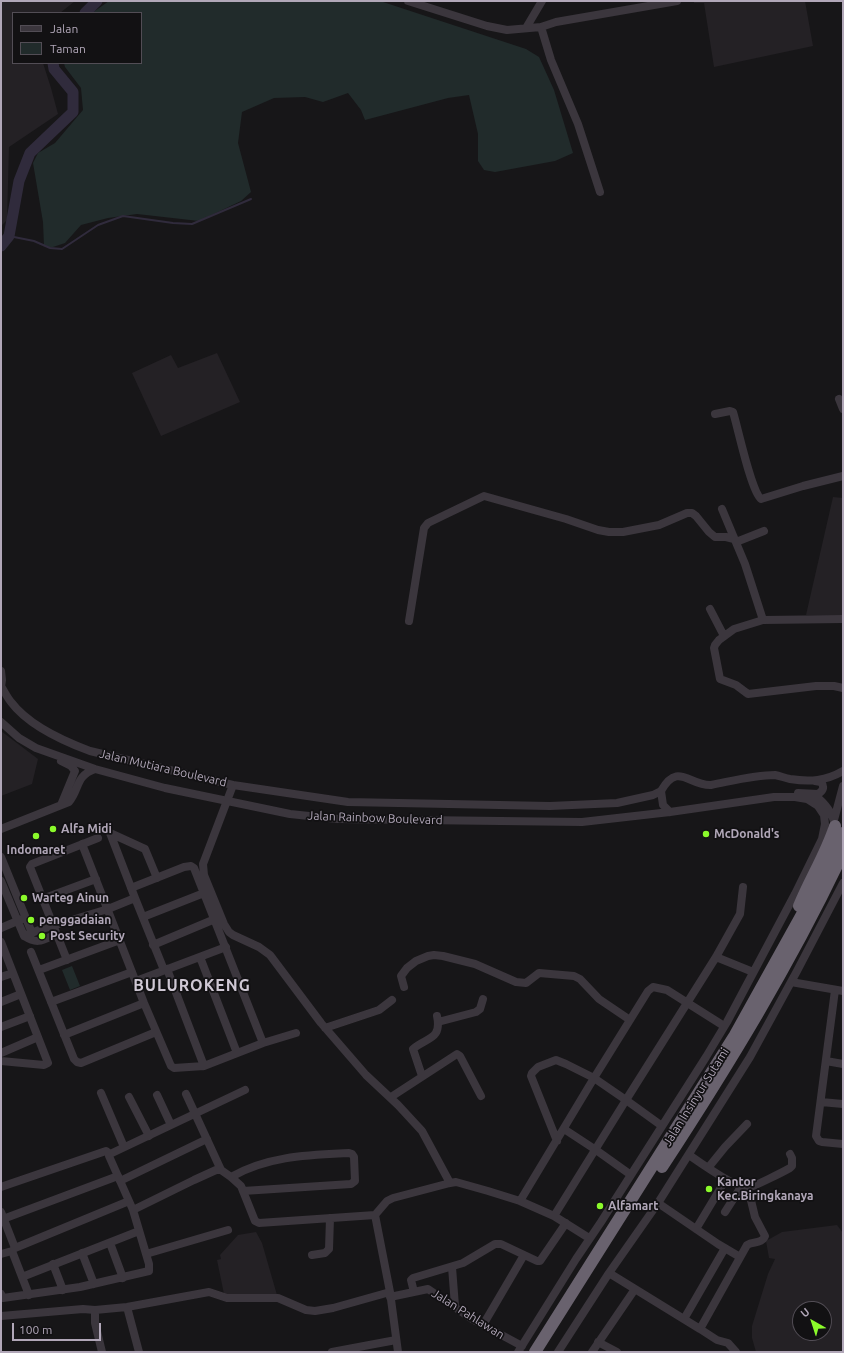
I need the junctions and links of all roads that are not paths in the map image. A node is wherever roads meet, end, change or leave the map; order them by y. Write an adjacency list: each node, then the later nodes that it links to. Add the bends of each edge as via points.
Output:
1 (408, 1): 5 (street, via 488,26 507,30)
2 (542, 1): 5 (street)
3 (676, 1): 4 (street, via 556,22)
4 (541, 27): 5 (street); 6 (street, via 550,58 578,124)
5 (526, 28)
6 (600, 192)
7 (839, 399): 8 (street)
8 (843, 409)
9 (715, 414): 10 (street, via 733,412 752,481 757,496 762,499)
10 (843, 476)
11 (722, 509): 13 (street)
12 (764, 531): 13 (street)
13 (735, 540): 16 (street); 17 (street, via 715,537 692,513 659,525 609,532 484,496 428,523 424,528)
14 (710, 609): 18 (street)
15 (843, 619): 16 (street)
16 (763, 620): 18 (street, via 739,626)
17 (408, 621)
18 (724, 636): 21 (street, via 714,645 719,678 736,684 748,694 816,686)
19 (1, 671): 20 (street)
20 (1, 686): 27 (street, Jalan Mutiara Boulevard, via 11,702 30,722 82,748)
21 (843, 688)
22 (1, 722): 23 (street, Jalan Rainbow Boulevard, via 18,738)
23 (36, 748): 24 (street, Jalan Rainbow Boulevard); 34 (street, via 42,754 68,764 75,771)
24 (95, 769): 32 (street, Jalan Rainbow Boulevard, via 165,788); 34 (street, Jalan Mutiara Boulevard, via 82,776 71,800)
25 (843, 771): 26 (street, via 827,779)
26 (815, 781): 29 (street, via 776,775 705,785 681,775 664,785); 30 (street, via 821,782 823,790)
27 (233, 785): 32 (street); 33 (street, Jalan Mutiara Boulevard)
28 (843, 786): 36 (street)
29 (661, 791): 33 (street, Jalan Rainbow Boulevard, via 617,803 550,806); 35 (street, via 663,805)
30 (813, 794): 31 (street, via 784,793); 36 (street, via 826,806)
31 (774, 797): 35 (street); 71 (street, via 795,796 807,799 818,806 824,815 825,824 822,839 811,864)
32 (228, 801): 35 (street, Jalan Rainbow Boulevard, via 290,814 338,819 582,822); 88 (street, via 203,864 204,875 224,924 233,935 270,954)
33 (348, 802)
34 (61, 804): 37 (street, Jalan Mutiara Boulevard)
35 (670, 812)
36 (838, 826): 185 (highway, Jalan Insinyur Sutami, via 815,891 735,1035)
37 (1, 829)
38 (98, 838): 39 (street)
39 (82, 844): 43 (street); 52 (street, via 30,866)
40 (843, 853): 186 (highway, Jalan Insinyur Sutami, via 821,900 736,1051)
41 (2, 863): 46 (street)
42 (157, 878): 48 (street); 48 (street, via 146,849 110,833); 50 (street, via 191,866)
43 (96, 879): 52 (street); 53 (street)
44 (1, 881): 49 (street)
45 (843, 883): 74 (street)
46 (13, 887): 49 (street); 55 (street)
47 (743, 887): 65 (street, via 740,914)
48 (131, 888): 51 (street)
49 (5, 891): 55 (street)
50 (204, 893): 54 (street); 56 (street)
51 (135, 898): 53 (street); 54 (street)
52 (42, 899): 58 (street)
53 (108, 910): 58 (street); 59 (street)
54 (143, 917): 60 (street)
55 (22, 919): 57 (street); 58 (street, via 28,935)
56 (215, 919): 60 (street); 62 (street)
57 (1, 928)
58 (55, 930): 66 (street)
59 (120, 940): 66 (street); 70 (street)
60 (153, 945): 68 (street)
61 (2, 948): 69 (street)
62 (227, 950): 64 (street); 93 (street)
63 (32, 952): 67 (street)
64 (200, 957): 68 (street); 95 (street)
65 (716, 957): 71 (street); 82 (street)
66 (67, 960): 67 (street)
67 (39, 970): 81 (street)
68 (166, 970): 73 (street); 99 (street)
69 (13, 972): 72 (street); 77 (street)
70 (132, 972): 73 (street); 81 (street)
71 (753, 972): 86 (street)
72 (1, 977)
73 (136, 981): 83 (street)
74 (791, 982): 76 (street); 125 (street, via 750,1057)
75 (404, 987): 85 (street, via 401,976 407,968 428,956 442,956 480,965 516,982 526,983 539,974 574,976)
76 (839, 991): 97 (street)
77 (21, 994): 80 (street); 84 (street)
78 (484, 999): 100 (street, via 476,1012 437,1019 438,1029 435,1034 413,1049)
79 (392, 1000): 88 (street, via 379,1010)
80 (1, 1002)
81 (52, 1002): 91 (street)
82 (688, 1003): 85 (street, via 667,990 653,987 648,990); 86 (street); 109 (street)
83 (144, 1004): 89 (street); 91 (street)
84 (30, 1016): 87 (street); 92 (street)
85 (630, 1020): 101 (street)
86 (724, 1026): 115 (street)
87 (1, 1027)
88 (324, 1028): 108 (street, via 366,1075)
89 (156, 1032): 91 (street, via 82,1063 74,1059); 99 (street, via 169,1065 173,1068)
90 (296, 1033): 93 (street)
91 (64, 1035)
92 (38, 1037): 94 (street); 96 (street, via 48,1061 46,1065)
93 (263, 1042): 95 (street)
94 (1, 1053)
95 (237, 1053): 99 (street)
96 (1, 1061)
97 (826, 1061): 98 (street); 110 (street)
98 (843, 1064)
99 (204, 1066)
100 (422, 1076): 106 (street, via 458,1055); 108 (street)
101 (594, 1078): 109 (street); 116 (street); 119 (street, via 556,1060 538,1067 532,1073 532,1082)
102 (245, 1090): 112 (street)
103 (102, 1093): 121 (street)
104 (157, 1094): 114 (street)
105 (186, 1094): 112 (street)
106 (481, 1096)
107 (129, 1097): 117 (street)
108 (391, 1097): 132 (street, via 422,1131)
109 (626, 1100): 115 (street); 122 (street)
110 (821, 1102): 111 (street); 120 (street, via 817,1138 822,1142)
111 (843, 1104)
112 (196, 1113): 114 (street); 118 (street)
113 (747, 1124): 126 (street)
114 (171, 1125): 117 (street)
115 (662, 1126): 128 (street)
116 (564, 1129): 119 (street); 122 (street)
117 (149, 1136): 121 (street)
118 (207, 1139): 127 (street); 130 (street)
119 (557, 1141): 137 (street)
120 (843, 1144)
121 (124, 1147): 123 (street)
122 (596, 1150): 128 (street); 143 (street)
123 (110, 1154): 130 (street); 133 (street, via 106,1151)
124 (790, 1154): 134 (street, via 792,1167)
125 (689, 1155): 126 (street); 138 (street)
126 (708, 1168): 131 (street)
127 (221, 1170): 129 (street); 139 (street, via 194,1180)
128 (631, 1175): 149 (street)
129 (231, 1177): 135 (street); 135 (street, via 252,1166 287,1157 349,1153 354,1157 355,1180 351,1184)
130 (119, 1178): 136 (street); 141 (street)
131 (726, 1179): 134 (street); 146 (street)
132 (450, 1183): 137 (street, via 456,1182); 142 (street, via 393,1198)
133 (1, 1187)
134 (744, 1187): 140 (street); 158 (street, via 765,1236 762,1241 747,1245)
135 (243, 1191): 144 (street, via 256,1222)
136 (129, 1201): 139 (street); 152 (street)
137 (520, 1201): 143 (street)
138 (658, 1203): 146 (street); 161 (street)
139 (134, 1210): 148 (street)
140 (725, 1212)
141 (2, 1215): 152 (street)
142 (375, 1215): 144 (street); 169 (street)
143 (554, 1216): 145 (street)
144 (330, 1218): 156 (street, via 329,1249 325,1253)
145 (566, 1223): 149 (street); 157 (street, via 542,1260 537,1261)
146 (696, 1229): 151 (street)
147 (228, 1230): 155 (street)
148 (139, 1231): 150 (street); 155 (street)
149 (589, 1238): 180 (street)
150 (110, 1243): 153 (street); 163 (street)
151 (725, 1248): 158 (street); 175 (street)
152 (14, 1249): 154 (street); 162 (street)
153 (82, 1253): 159 (street); 164 (street)
154 (1, 1254)
155 (146, 1254): 163 (street, via 149,1272)
156 (312, 1255)
157 (524, 1255): 160 (street, via 501,1244 495,1244); 176 (street)
158 (740, 1257): 177 (street)
159 (53, 1264): 162 (street); 166 (street)
160 (452, 1267): 167 (street, via 413,1278); 171 (street)
161 (609, 1273): 165 (street); 187 (street)
162 (22, 1277): 168 (street)
163 (124, 1278): 164 (street)
164 (94, 1284): 166 (street)
165 (635, 1289): 175 (street); 179 (street)
166 (63, 1290): 168 (street)
167 (414, 1292): 169 (street, Jalan Pahlawan); 171 (street, Jalan Pahlawan, via 428,1289)
168 (29, 1295): 170 (street)
169 (390, 1295): 172 (street, Jalan Pahlawan, via 316,1311 306,1310 278,1298 227,1298 208,1292); 178 (street)
170 (2, 1297)
171 (455, 1306): 176 (street, Jalan Pahlawan)
172 (127, 1307): 173 (street, Jalan Pahlawan); 182 (street)
173 (95, 1310): 174 (street, Jalan Pahlawan); 181 (street, via 95,1323)
174 (1, 1316)
175 (684, 1320): 177 (street)
176 (484, 1325): 180 (street, Jalan Pahlawan)
177 (700, 1329): 190 (street, via 728,1344)
178 (396, 1340): 183 (street); 184 (street)
179 (598, 1342): 188 (street); 189 (street)
180 (520, 1349)
181 (102, 1352)
182 (139, 1352)
183 (332, 1352)
184 (398, 1352)
185 (535, 1352)
186 (544, 1352)
187 (558, 1352)
188 (592, 1352)
189 (617, 1352)
190 (736, 1352)

